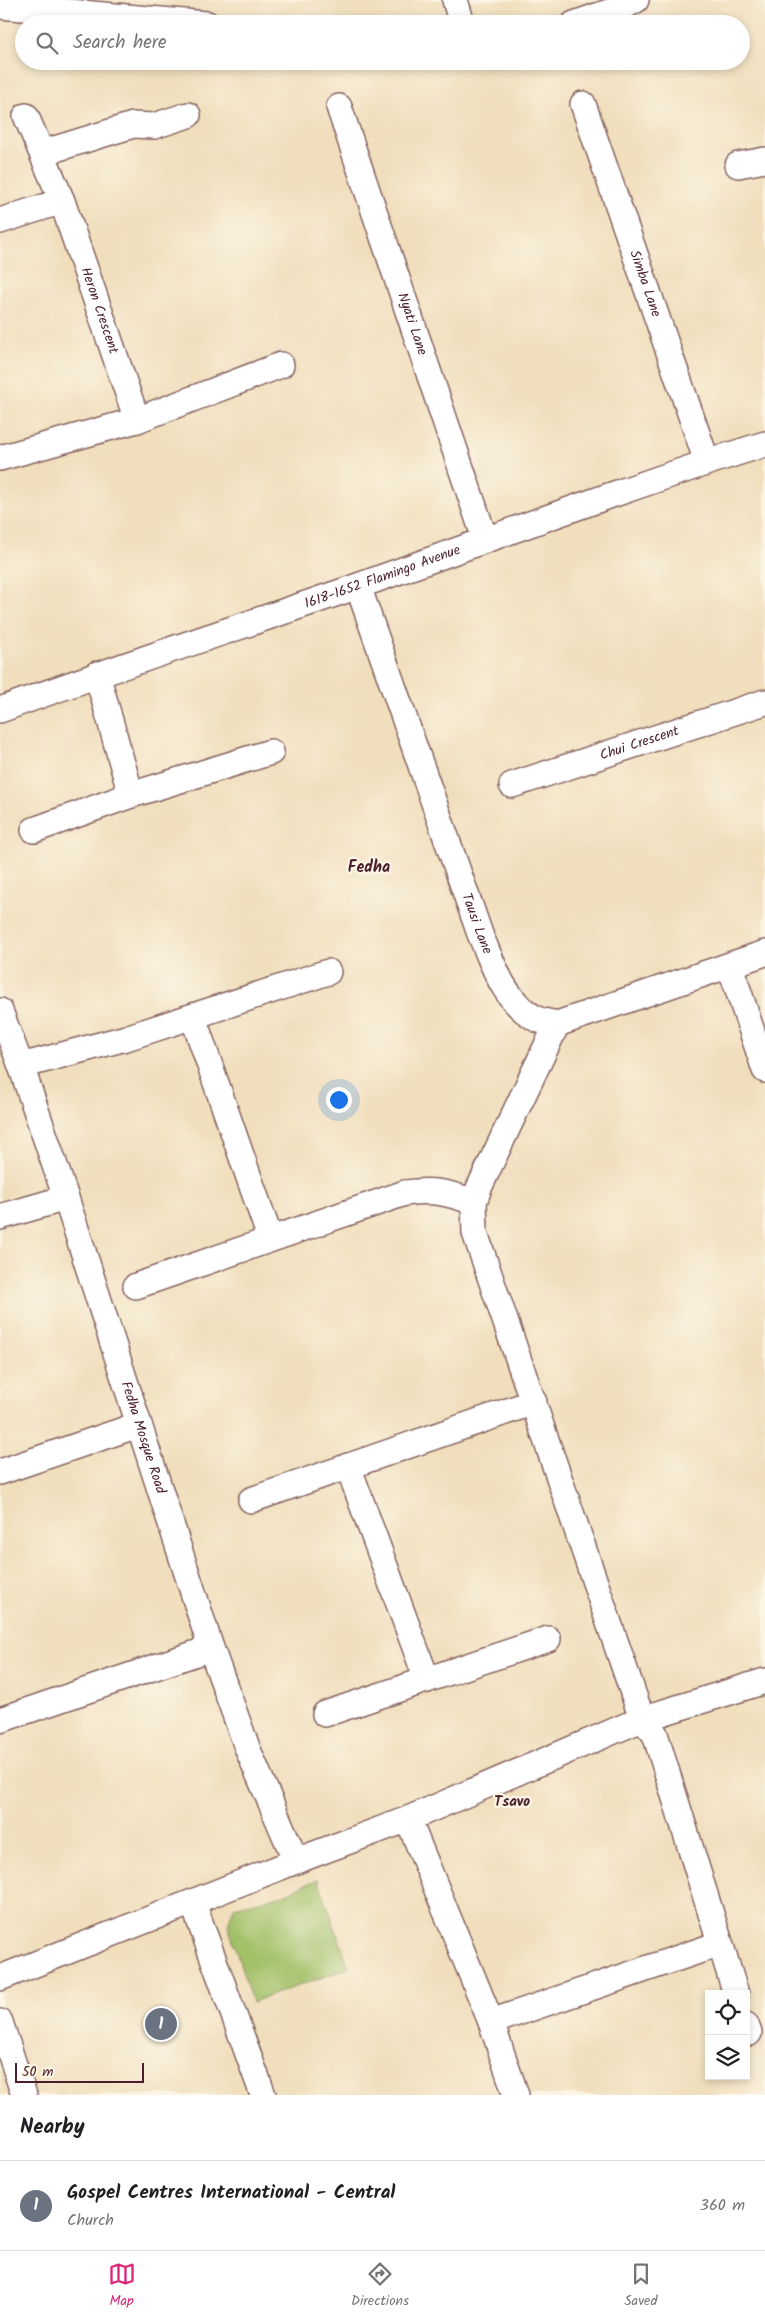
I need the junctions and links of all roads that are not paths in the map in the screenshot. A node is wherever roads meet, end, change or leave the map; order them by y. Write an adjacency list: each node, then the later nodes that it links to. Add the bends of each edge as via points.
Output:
1 (455, 0): 6 (street)
2 (636, 0): 7 (street)
3 (0, 6): 4 (street)
4 (113, 7): 5 (street)
5 (157, 15)
6 (459, 15)
7 (602, 15)
8 (583, 104): 21 (street, Simba Lane)
9 (339, 107): 22 (street, Nyati Lane)
10 (188, 114): 12 (street, via 154,126 133,125)
11 (26, 116): 12 (street, Heron Crescent)
12 (42, 153): 15 (street, Heron Crescent)
13 (765, 160): 14 (street)
14 (738, 165)
15 (62, 201): 16 (street); 18 (street, Heron Crescent)
16 (0, 221)
17 (282, 365): 18 (street)
18 (137, 420): 20 (street)
19 (765, 444): 21 (street, 1618-1652 Flamingo Avenue)
20 (0, 458)
21 (707, 462): 22 (street, 1618-1652 Flamingo Avenue)
22 (485, 539): 23 (street, 1618-1652 Flamingo Avenue)
23 (358, 586): 24 (street, 1618-1652 Flamingo Avenue); 36 (street, Tausi Lane, via 499,980 535,1019)
24 (97, 674): 26 (street, 1618-1652 Flamingo Avenue); 29 (street)
25 (765, 702): 28 (street, Chui Crescent)
26 (0, 710)
27 (271, 752): 29 (street)
28 (512, 785)
29 (131, 795): 30 (street)
30 (34, 830)
31 (765, 952): 32 (street)
32 (730, 966): 36 (street); 38 (street)
33 (328, 972): 35 (street)
34 (0, 1011): 37 (street, Fedha Mosque Road)
35 (193, 1017): 37 (street); 42 (street)
36 (558, 1024): 40 (street)
37 (21, 1066): 39 (street, Fedha Mosque Road)
38 (765, 1070)
39 (66, 1198): 41 (street); 45 (street, Fedha Mosque Road)
40 (474, 1202): 42 (street, via 446,1192 406,1193); 44 (street, via 475,1233)
41 (0, 1217)
42 (270, 1238): 43 (street)
43 (136, 1286)
44 (534, 1402): 46 (street); 54 (street)
45 (138, 1425): 47 (street); 50 (street, Fedha Mosque Road)
46 (348, 1466): 48 (street); 51 (street)
47 (0, 1472)
48 (251, 1500)
49 (548, 1639): 51 (street)
50 (211, 1648): 55 (street); 57 (street, Fedha Mosque Road, via 248,1750)
51 (427, 1680): 53 (street)
52 (765, 1682): 54 (street)
53 (325, 1714)
54 (642, 1719): 56 (street); 59 (street, via 654,1734 660,1751)
55 (0, 1720)
56 (408, 1819): 57 (street); 63 (street)
57 (296, 1861): 58 (street)
58 (193, 1902): 60 (street); 65 (street)
59 (719, 1944): 61 (street); 63 (street)
60 (0, 1978)
61 (735, 1990)
62 (0, 2022): 64 (street)
63 (491, 2022): 66 (street)
64 (24, 2095)
65 (263, 2095)
66 (516, 2095)

